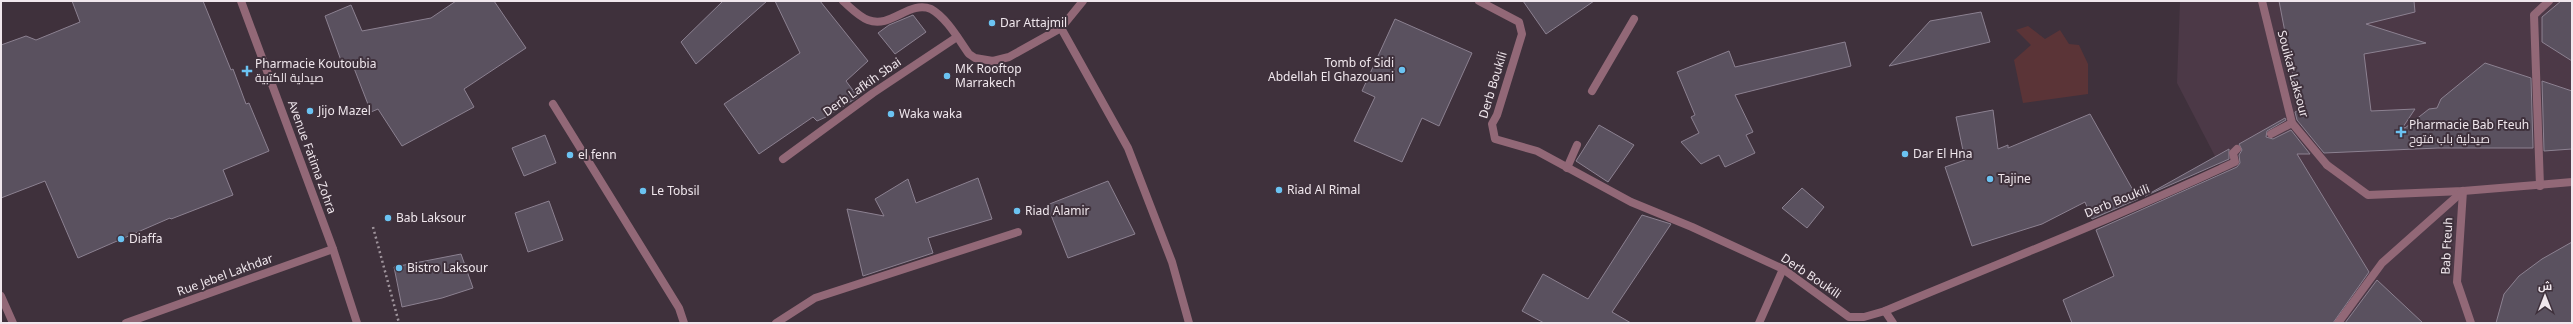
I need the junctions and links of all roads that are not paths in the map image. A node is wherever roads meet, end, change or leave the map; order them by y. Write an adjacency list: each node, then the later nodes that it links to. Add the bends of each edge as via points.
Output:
1 (241, 1): 22 (street, Avenue Fatima Zohra)
2 (843, 1): 9 (street, via 868,20 885,22 910,8 924,6 939,15)
3 (1083, 1): 8 (street)
4 (1479, 1): 17 (street, Derb Boukili, via 1518,22 1522,34 1497,116 1492,124 1495,139 1537,151)
5 (2262, 1): 12 (street, Souikat Laksour)
6 (2549, 1): 19 (street, via 2534,15)
7 (1634, 19): 10 (street)
8 (1061, 28): 9 (street, via 1001,60 975,58); 31 (street, via 1128,148 1172,262)
9 (957, 37): 16 (street, Derb Lafkih Sbai, via 873,93)
10 (1592, 91)
11 (553, 104): 29 (street, via 679,308)
12 (2292, 123): 13 (street); 20 (street, Souikat Laksour, via 2327,165 2368,195)
13 (2271, 134)
14 (1577, 145): 17 (street)
15 (2237, 150): 25 (street, Derb Boukili, via 2233,153 2234,163 2145,204 2075,230)
16 (783, 159)
17 (1567, 168): 23 (street, Derb Boukili, via 1630,202)
18 (2572, 182): 19 (street, Souikat Laksour)
19 (2540, 186): 20 (street, Souikat Laksour)
20 (2462, 191): 34 (street, via 2382,263); 35 (street, Bab Fteuh, via 2457,282)
21 (1018, 232): 30 (street, via 815,298)
22 (332, 249): 27 (street, Rue Jebel Lakhdar); 28 (street, Avenue Fatima Zohra)
23 (1783, 269): 25 (street, Derb Boukili, via 1849,317 1864,317); 32 (street)
24 (1, 296): 26 (street)
25 (1885, 312): 33 (street)
26 (13, 323)
27 (126, 323)
28 (357, 323)
29 (684, 323)
30 (776, 323)
31 (1189, 323)
32 (1759, 323)
33 (1893, 323)
34 (2338, 323)
35 (2471, 323)

